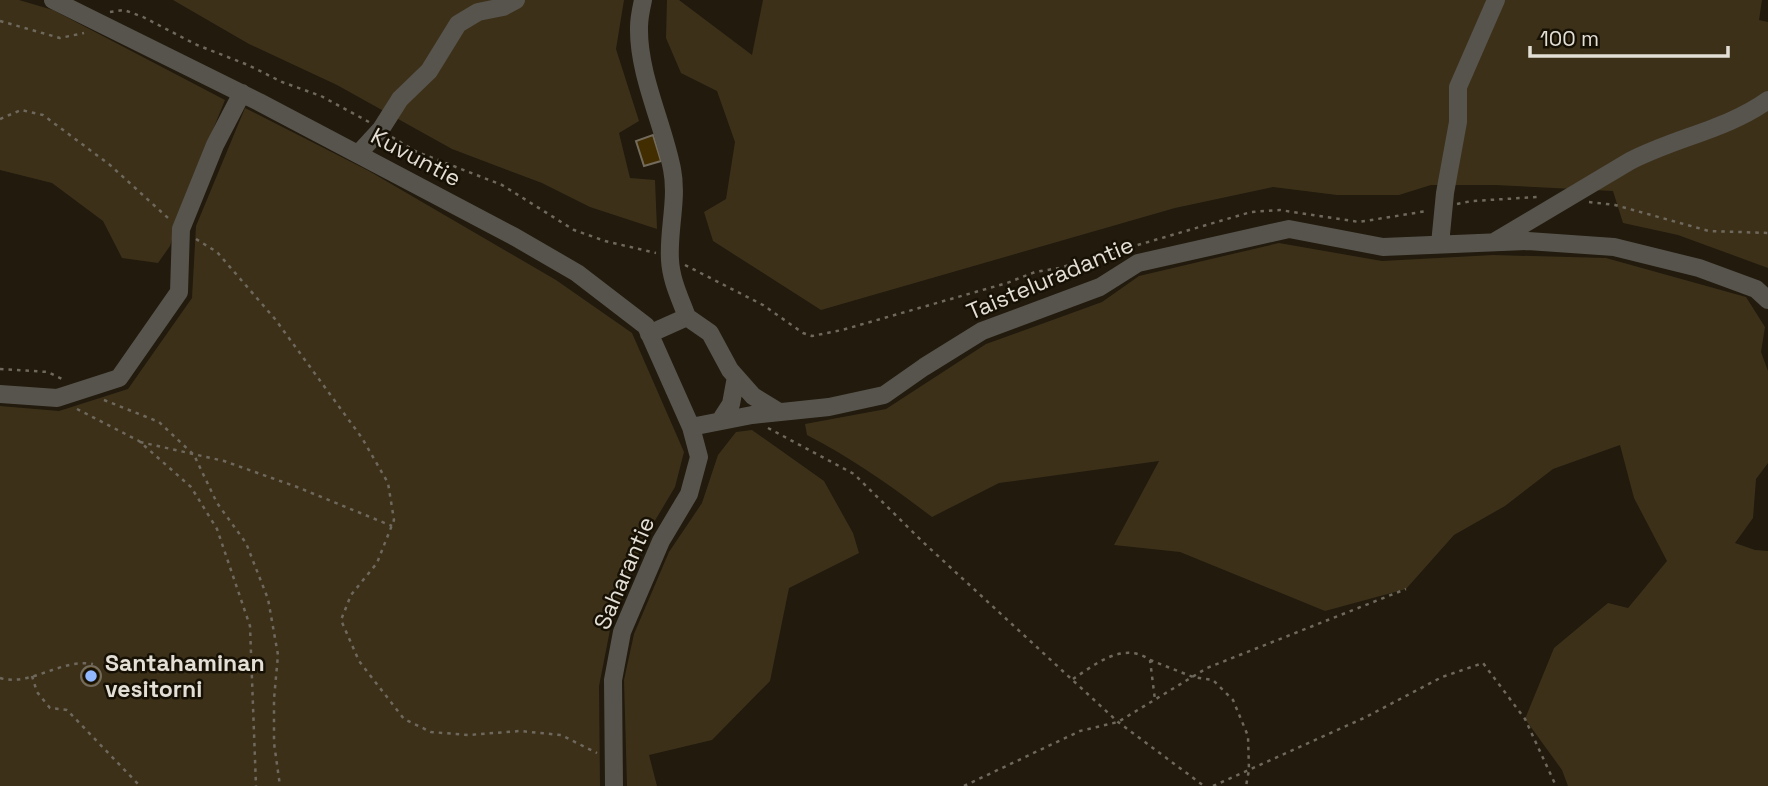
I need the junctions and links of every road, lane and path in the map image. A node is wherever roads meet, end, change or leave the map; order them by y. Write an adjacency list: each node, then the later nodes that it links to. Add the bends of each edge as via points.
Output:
1 (53, 0): 6 (street, Kuvuntie)
2 (516, 0): 10 (street, via 458,24 429,71 400,99)
3 (643, 0): 19 (street, via 639,27 645,67 674,186)
4 (1496, 0): 14 (street, via 1458,87 1458,122)
5 (0, 22): 6 (path, via 60,38 86,32)
6 (100, 23): 7 (street, Kuvuntie); 10 (path, via 108,12 124,10 197,46 321,96)
7 (242, 93): 11 (street, Kuvuntie); 15 (street)
8 (1768, 100): 13 (street, via 1727,124 1654,149)
9 (0, 119): 15 (path, via 22,110 43,115 110,165)
10 (381, 129): 11 (street); 19 (path, via 415,151 502,186 574,230)
11 (358, 154): 22 (street, Kuvuntie, via 577,273 646,326)
12 (1541, 197): 14 (path, via 1472,201)
13 (1566, 200): 16 (path, via 1615,205 1709,231); 17 (street)
14 (1443, 208): 18 (street); 19 (path, via 1369,222 1280,210 1251,212 812,336 763,305)
15 (181, 229): 25 (street, via 179,292 119,378); 34 (path, via 217,252 275,318 362,438 388,482)
16 (1768, 233)
17 (1494, 242): 18 (street, Taisteluradantie); 20 (street, Taisteluradantie, via 1614,247 1699,268 1756,289)
18 (1440, 244): 28 (street, Taisteluradantie, via 1383,247 1289,229 1138,263 1100,287 982,331 884,395)
19 (670, 258): 21 (street, via 672,278)
20 (1768, 300)
21 (687, 317): 22 (street); 24 (street, via 710,333)
22 (649, 334): 31 (street, Kuvuntie)
23 (0, 369): 25 (path, via 48,372)
24 (736, 377): 28 (street, via 753,396); 30 (street, via 731,404)
25 (82, 390): 27 (street); 33 (path, via 159,422)
26 (0, 394): 27 (street)
27 (57, 398): 32 (path)
28 (779, 412): 29 (street, Taisteluradantie)
29 (752, 415): 30 (street, Taisteluradantie); 41 (path, via 772,432 854,474)
30 (720, 421): 31 (street, Taisteluradantie)
31 (691, 428): 44 (street, Saharantie, via 699,457 689,494 661,541 622,632 613,680)
32 (139, 441): 33 (path); 47 (path, via 191,487 217,529 246,614 253,670)
33 (194, 455): 34 (path, via 248,469); 48 (path, via 217,503 246,543 268,599 278,655 274,743)
34 (392, 526): 44 (path, via 377,563 351,595 341,620 359,661 404,719 431,732 561,734)
35 (1406, 589): 39 (path)
36 (1150, 660): 39 (path); 41 (path, via 1141,654 1120,653); 42 (path)
37 (93, 664): 38 (path, via 80,662)
38 (32, 676): 40 (path); 46 (path, via 50,708 66,710)
39 (1193, 677): 42 (path); 45 (path, via 1213,680 1233,700 1248,736)
40 (0, 678)
41 (1073, 680): 43 (path)
42 (1154, 700): 43 (path)
43 (1118, 722): 50 (path, via 1080,731); 51 (path)
44 (613, 760): 49 (street, Saharantie)
45 (1249, 770): 52 (path); 53 (path); 54 (path, via 1442,677 1483,663 1525,719)
46 (140, 786)
47 (256, 786)
48 (280, 786)
49 (614, 786)
50 (964, 786)
51 (1204, 786)
52 (1213, 786)
53 (1246, 786)
54 (1556, 786)

